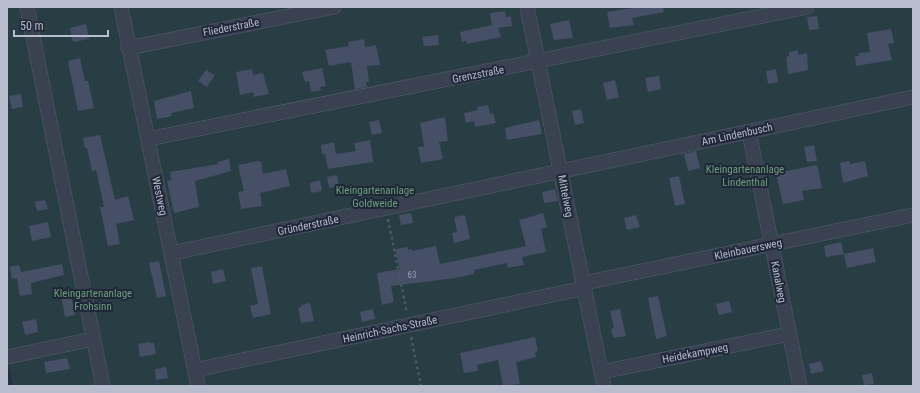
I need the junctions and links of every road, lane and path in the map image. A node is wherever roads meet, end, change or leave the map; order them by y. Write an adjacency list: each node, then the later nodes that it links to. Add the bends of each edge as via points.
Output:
1 (26, 7): 19 (lane)
2 (121, 7): 6 (lane, Westweg)
3 (334, 7): 6 (lane, Fliederstraße)
4 (527, 7): 7 (lane, Mittelweg)
5 (807, 7): 7 (lane, Grenzstraße)
6 (128, 48): 10 (lane, Westweg)
7 (538, 62): 10 (lane, Grenzstraße); 11 (lane, Mittelweg)
8 (913, 97): 9 (lane, Am Lindenbusch)
9 (749, 132): 11 (lane, Am Lindenbusch); 14 (lane, Kanalweg)
10 (148, 139): 15 (lane, Westweg)
11 (561, 171): 12 (lane, Gründerstraße); 16 (lane, Mittelweg)
12 (386, 209): 15 (lane, Gründerstraße); 17 (path)
13 (913, 215): 14 (lane, Kleinbauersweg)
14 (771, 245): 16 (lane, Kleinbauersweg); 18 (lane, Kanalweg)
15 (172, 253): 21 (lane, Westweg)
16 (584, 286): 17 (lane, Heinrich-Sachs-Straße); 22 (lane, Mittelweg)
17 (409, 325): 21 (lane, Heinrich-Sachs-Straße); 25 (path)
18 (789, 334): 22 (lane, Heidekampweg); 27 (lane, Kanalweg)
19 (93, 339): 20 (lane); 23 (lane)
20 (7, 357)
21 (195, 370): 24 (lane, Westweg)
22 (601, 372): 26 (lane, Mittelweg)
23 (103, 386)
24 (198, 386)
25 (421, 386)
26 (604, 386)
27 (800, 386)

